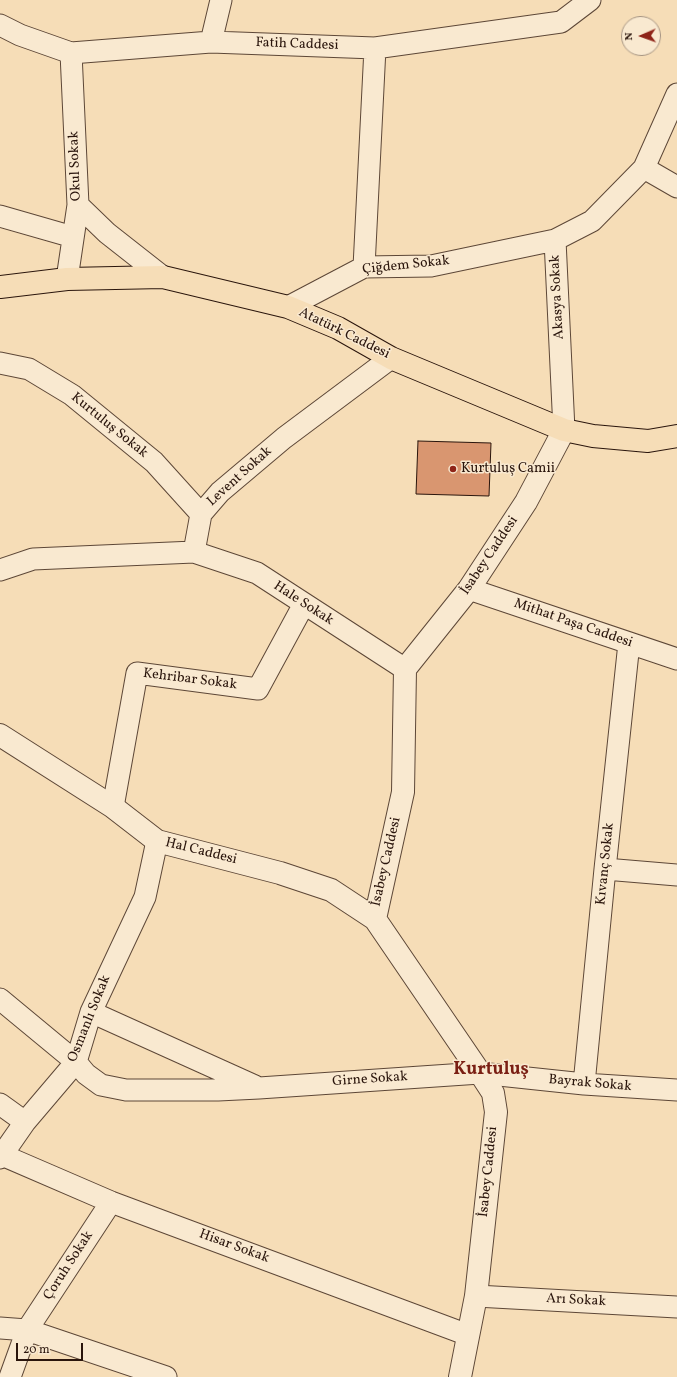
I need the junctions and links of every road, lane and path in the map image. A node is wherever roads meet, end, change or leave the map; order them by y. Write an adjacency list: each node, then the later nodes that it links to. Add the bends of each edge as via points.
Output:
1 (221, 0): 4 (street)
2 (590, 0): 5 (street, Fatih Caddesi, via 561,22)
3 (0, 25): 6 (street, Fatih Caddesi)
4 (211, 42): 5 (street, Fatih Caddesi); 6 (street, Fatih Caddesi)
5 (374, 48): 14 (street)
6 (71, 53): 10 (street, Okul Sokak)
7 (677, 94): 8 (street, Akasya Sokak)
8 (644, 168): 9 (street); 13 (street, Akasya Sokak, via 592,221)
9 (677, 187)
10 (78, 206): 12 (street, Okul Sokak); 15 (street)
11 (0, 216): 12 (street)
12 (73, 237): 16 (street, Okul Sokak)
13 (555, 240): 14 (street, Çiğdem Sokak, via 431,266); 21 (street, Akasya Sokak)
14 (364, 267): 18 (street, Çiğdem Sokak)
15 (162, 278): 16 (main road, Atatürk Caddesi); 18 (main road, Atatürk Caddesi)
16 (67, 279): 17 (main road, Atatürk Caddesi)
17 (0, 287)
18 (288, 307): 19 (main road, Atatürk Caddesi, via 338,328)
19 (391, 358): 21 (main road, Atatürk Caddesi); 23 (street, Levent Sokak, via 284,438 220,492)
20 (0, 363): 23 (street, Kurtuluş Sokak, via 29,369 72,394 154,462)
21 (564, 430): 22 (main road, Atatürk Caddesi, via 593,436 648,441); 26 (street, İsabey Caddesi, via 526,502)
22 (677, 436)
23 (201, 514): 24 (street, Levent Sokak)
24 (194, 552): 25 (street, via 33,559); 27 (street, Hale Sokak, via 257,574)
25 (0, 570)
26 (469, 589): 28 (street, Mithat Paşa Caddesi); 30 (street, İsabey Caddesi)
27 (304, 604): 30 (street, Hale Sokak); 32 (street, Kehribar Sokak, via 258,689 137,673)
28 (629, 643): 29 (street, Mithat Paşa Caddesi); 34 (street, Kıvanç Sokak)
29 (677, 659)
30 (406, 669): 36 (street, İsabey Caddesi, via 403,792)
31 (0, 735): 32 (street, Hal Caddesi)
32 (113, 807): 33 (street, Hal Caddesi)
33 (157, 841): 36 (street, Hal Caddesi, via 280,872 331,890); 38 (street, Osmanlı Sokak, via 145,897)
34 (605, 869): 35 (street); 41 (street, Kıvanç Sokak)
35 (677, 875)
36 (375, 919): 40 (street, İsabey Caddesi)
37 (0, 1000): 39 (street, Girne Sokak)
38 (91, 1012): 39 (street, Osmanlı Sokak); 42 (street, Girne Sokak)
39 (76, 1062): 42 (street, Girne Sokak, via 86,1074 102,1085 126,1090); 45 (street, Osmanlı Sokak)
40 (480, 1073): 41 (street, Bayrak Sokak); 42 (street, Girne Sokak); 48 (street, İsabey Caddesi, via 492,1093 496,1112)
41 (584, 1084): 43 (street, Bayrak Sokak)
42 (259, 1088)
43 (677, 1090)
44 (0, 1104): 45 (street)
45 (25, 1122): 46 (street, Osmanlı Sokak)
46 (1, 1157): 47 (street, Hisar Sokak)
47 (112, 1202): 51 (street, Çoruh Sokak); 52 (street, Hisar Sokak)
48 (476, 1296): 49 (street, Arı Sokak); 52 (street, İsabey Caddesi)
49 (677, 1307)
50 (0, 1328): 51 (street)
51 (27, 1330): 53 (street, Çoruh Sokak); 54 (street)
52 (468, 1335): 55 (street, İsabey Caddesi)
53 (10, 1377)
54 (166, 1377)
55 (460, 1377)

